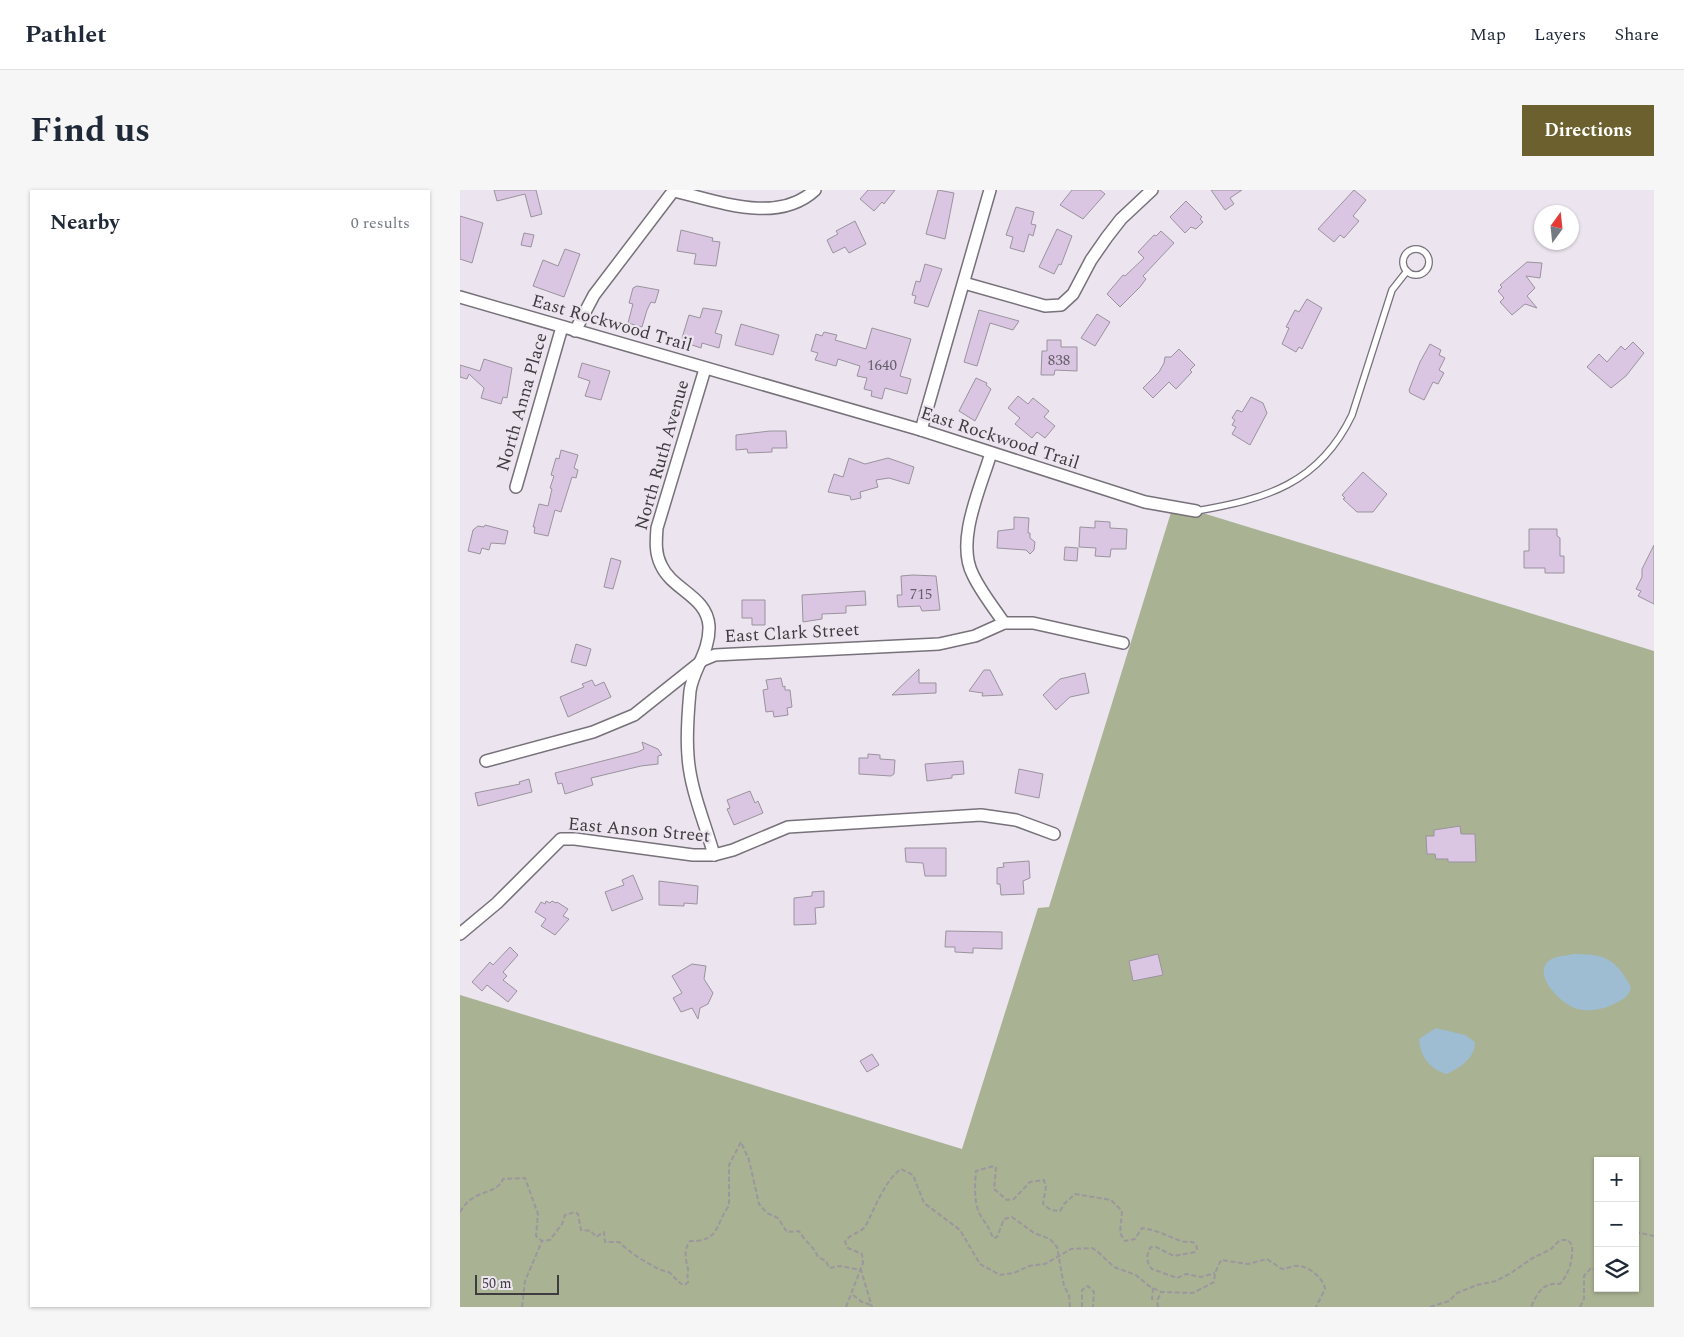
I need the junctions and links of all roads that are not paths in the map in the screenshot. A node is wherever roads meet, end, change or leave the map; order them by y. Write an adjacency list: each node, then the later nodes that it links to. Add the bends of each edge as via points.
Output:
1 (674, 190): 2 (street, via 756,209 793,204); 9 (street, via 594,295)
2 (815, 190)
3 (990, 190): 6 (street)
4 (1152, 190): 6 (street, via 1106,237 1073,294 1061,305 1045,306)
5 (1407, 271): 5 (lane, East Rockwood Trail, via 1415,275 1429,267 1424,250 1414,248 1406,253 1403,262); 14 (lane, East Rockwood Trail, via 1392,290 1344,433 1322,462 1272,494)
6 (964, 283): 11 (street)
7 (460, 296): 8 (street, East Rockwood Trail)
8 (562, 327): 9 (street, East Rockwood Trail); 13 (street, North Anna Place)
9 (575, 331): 10 (street, East Rockwood Trail)
10 (705, 369): 11 (street, East Rockwood Trail); 17 (street, North Ruth Avenue, via 657,528 656,548 661,566 672,580 703,606 709,625)
11 (921, 430): 12 (street, East Rockwood Trail)
12 (991, 453): 14 (street, East Rockwood Trail, via 1145,502); 15 (street, via 969,525 966,548 972,574)
13 (516, 487)
14 (1196, 511)
15 (1004, 624): 16 (street, East Clark Street, via 1033,623); 17 (street, East Clark Street, via 975,636 939,644 726,654)
16 (1122, 643)
17 (703, 660): 18 (street, East Clark Street, via 634,715 593,732); 20 (street, North Ruth Avenue, via 691,688 686,733 688,757)
18 (486, 760)
19 (1054, 834): 20 (street, East Anson Street, via 1016,820 981,815 788,827)
20 (714, 855): 21 (street, East Anson Street, via 561,839 497,903)
21 (460, 934)

